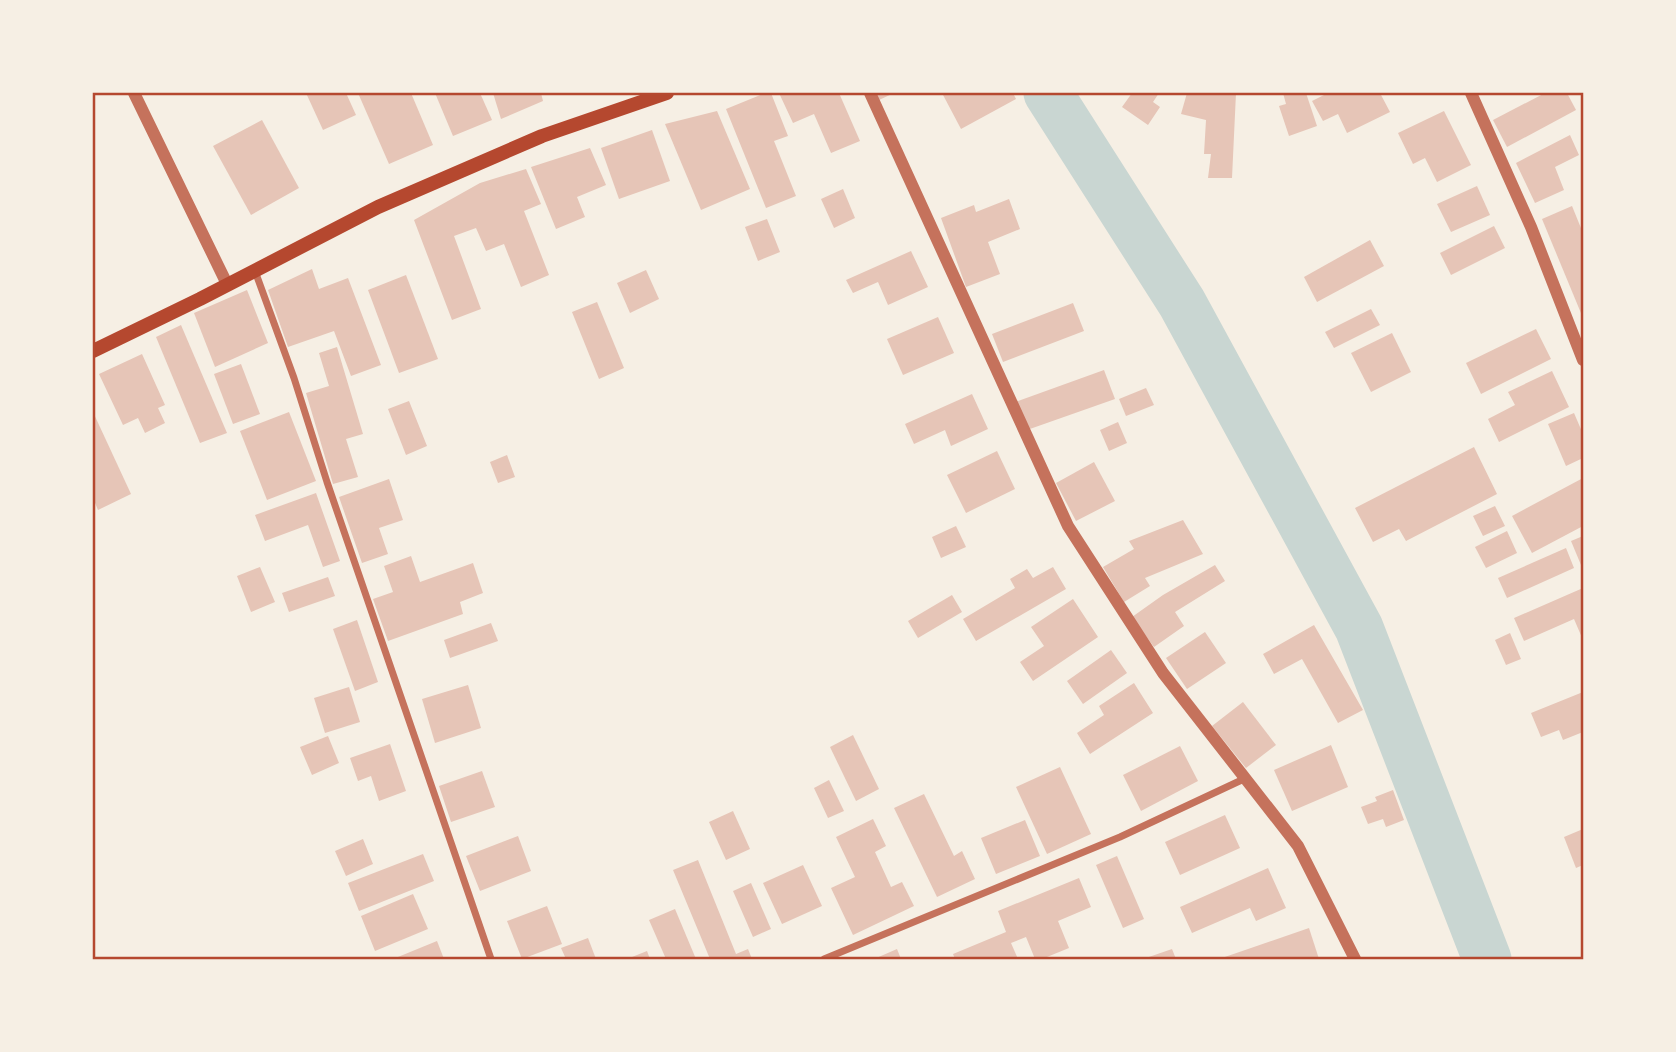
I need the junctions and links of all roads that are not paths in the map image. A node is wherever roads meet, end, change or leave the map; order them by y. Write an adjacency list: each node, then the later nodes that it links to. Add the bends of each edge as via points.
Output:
1 (134, 93): 6 (street)
2 (667, 93): 5 (main road, via 542,136 378,207)
3 (870, 93): 9 (street, via 1068,526 1163,673)
4 (1471, 93): 8 (street)
5 (255, 271): 6 (main road); 10 (street)
6 (227, 285): 7 (main road)
7 (93, 351)
8 (1583, 360)
9 (1246, 779): 11 (street, via 1120,837); 12 (street, via 1298,846)
10 (491, 959)
11 (824, 959)
12 (1356, 959)

